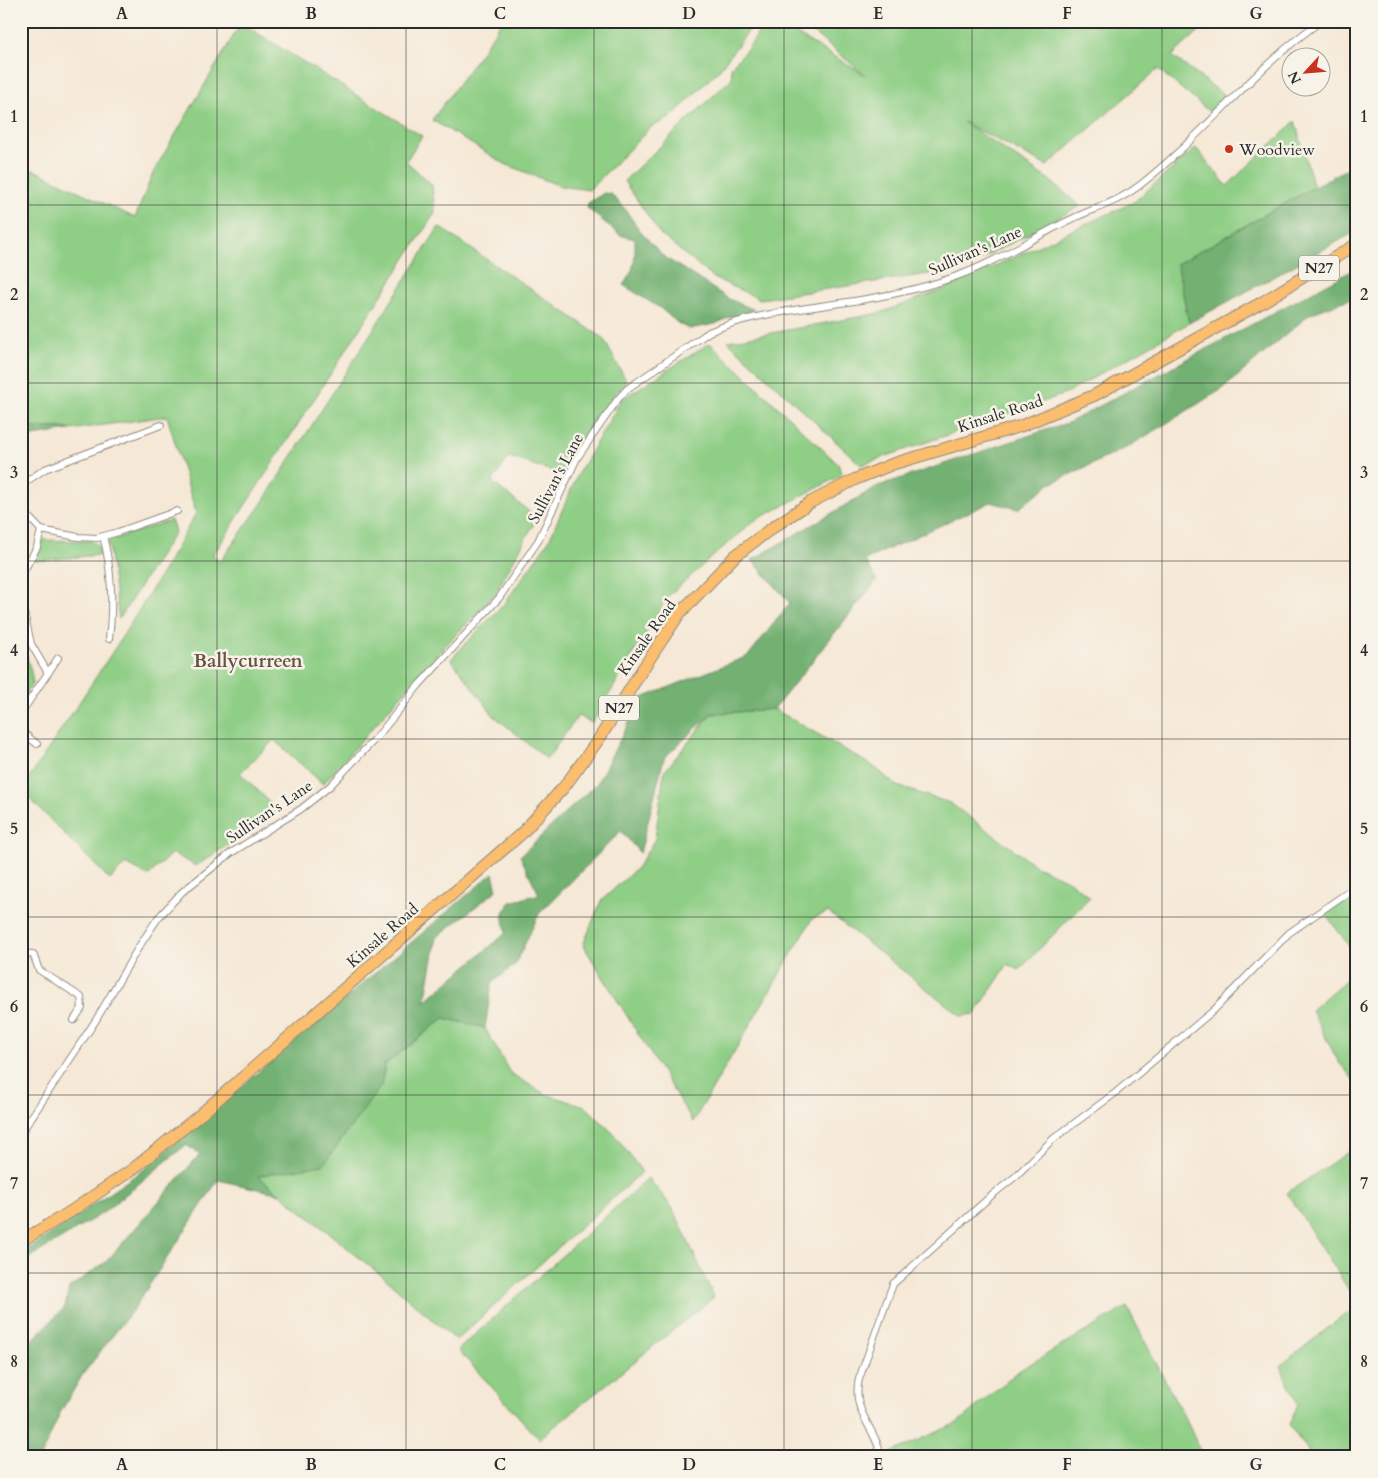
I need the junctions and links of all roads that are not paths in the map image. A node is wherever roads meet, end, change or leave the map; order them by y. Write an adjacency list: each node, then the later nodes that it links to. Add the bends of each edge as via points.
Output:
1 (1322, 21): 22 (street, Sullivan's Lane, via 1275,58 1192,141 1120,199 943,281 890,296 802,308 720,327 627,389 577,458 538,541 498,598 330,786 302,809 231,853 182,892 158,918 96,1020)
2 (1357, 244): 4 (highway, Kinsale Road / N27)
3 (1357, 253): 4 (highway, Kinsale Road / N27)
4 (1281, 291): 23 (highway, Kinsale Road / N27, via 1095,395 1020,426 893,464 856,479 811,502 772,528 735,556 680,613 599,739 564,787 522,833 201,1114 133,1169)
5 (161, 424): 6 (street, via 45,469)
6 (21, 485)
7 (21, 509): 9 (street)
8 (177, 511): 10 (street)
9 (41, 530): 10 (street, via 78,537); 11 (street, via 37,547)
10 (104, 536): 13 (street, via 112,610)
11 (21, 576)
12 (21, 599): 15 (street, via 31,644)
13 (109, 639)
14 (58, 658): 15 (street)
15 (48, 673): 16 (street)
16 (21, 713)
17 (21, 731): 18 (street)
18 (36, 744)
19 (1357, 886): 24 (street, via 1289,934 1214,1010 1114,1094 1053,1139 1016,1176 893,1284 856,1391 859,1408 879,1448)
20 (21, 953): 21 (street, via 33,954 39,970 81,997 82,1008)
21 (74, 1020)
22 (21, 1133)
23 (21, 1241)
24 (874, 1457)

